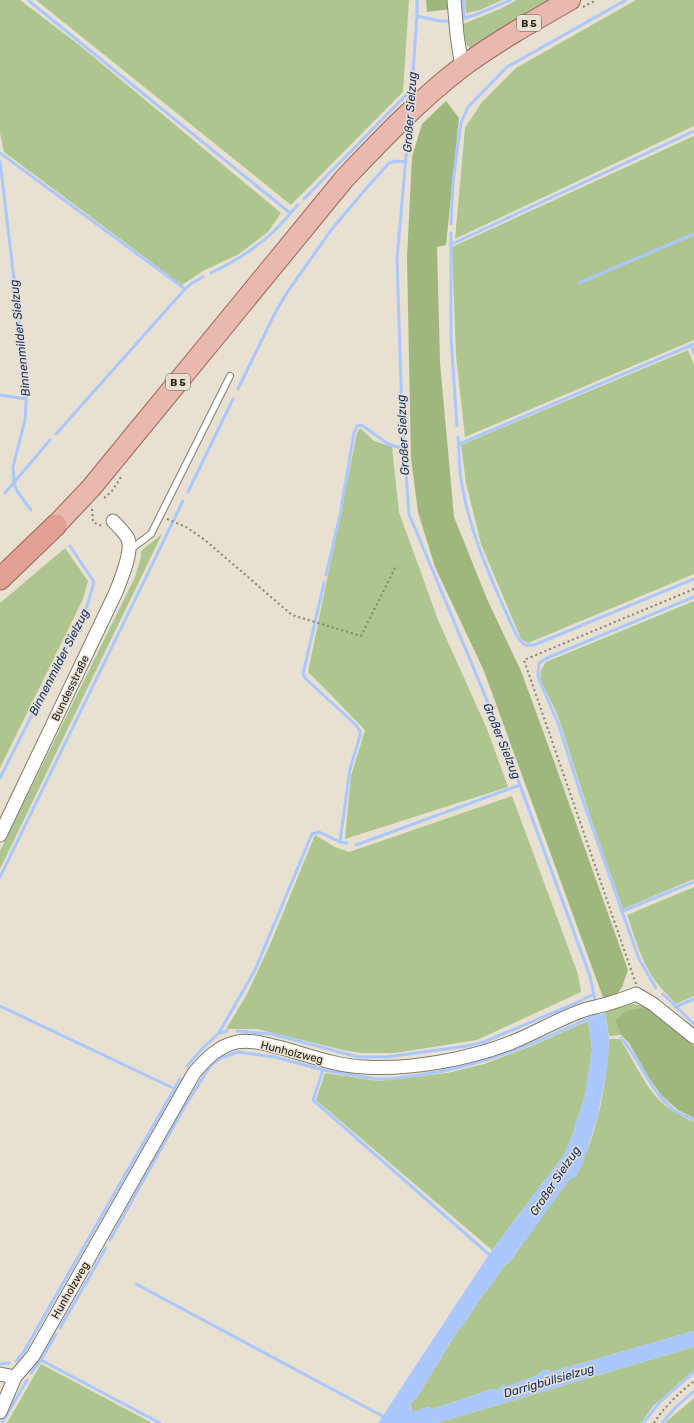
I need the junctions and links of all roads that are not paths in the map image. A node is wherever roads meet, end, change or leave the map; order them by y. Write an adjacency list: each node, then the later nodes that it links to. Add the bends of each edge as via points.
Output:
1 (454, 0): 3 (street)
2 (570, 0): 3 (main road, B 5, via 530,22)
3 (462, 68): 6 (main road, B 5, via 390,130 345,178 91,488)
4 (230, 376): 7 (lane, via 151,534 135,546)
5 (109, 524): 7 (street)
6 (56, 525): 8 (highway, B 5)
7 (128, 542): 9 (street, Bundesstraße, via 125,568 116,592)
8 (0, 579)
9 (0, 834)
10 (694, 1037): 12 (street, Hunholzweg, via 653,1004 636,994 587,1009 485,1052 417,1065 362,1067 259,1043 238,1042 225,1046 214,1052 194,1073 33,1356)
11 (0, 1374): 12 (street)
12 (15, 1377): 13 (street, Hunholzweg)
13 (0, 1412)

